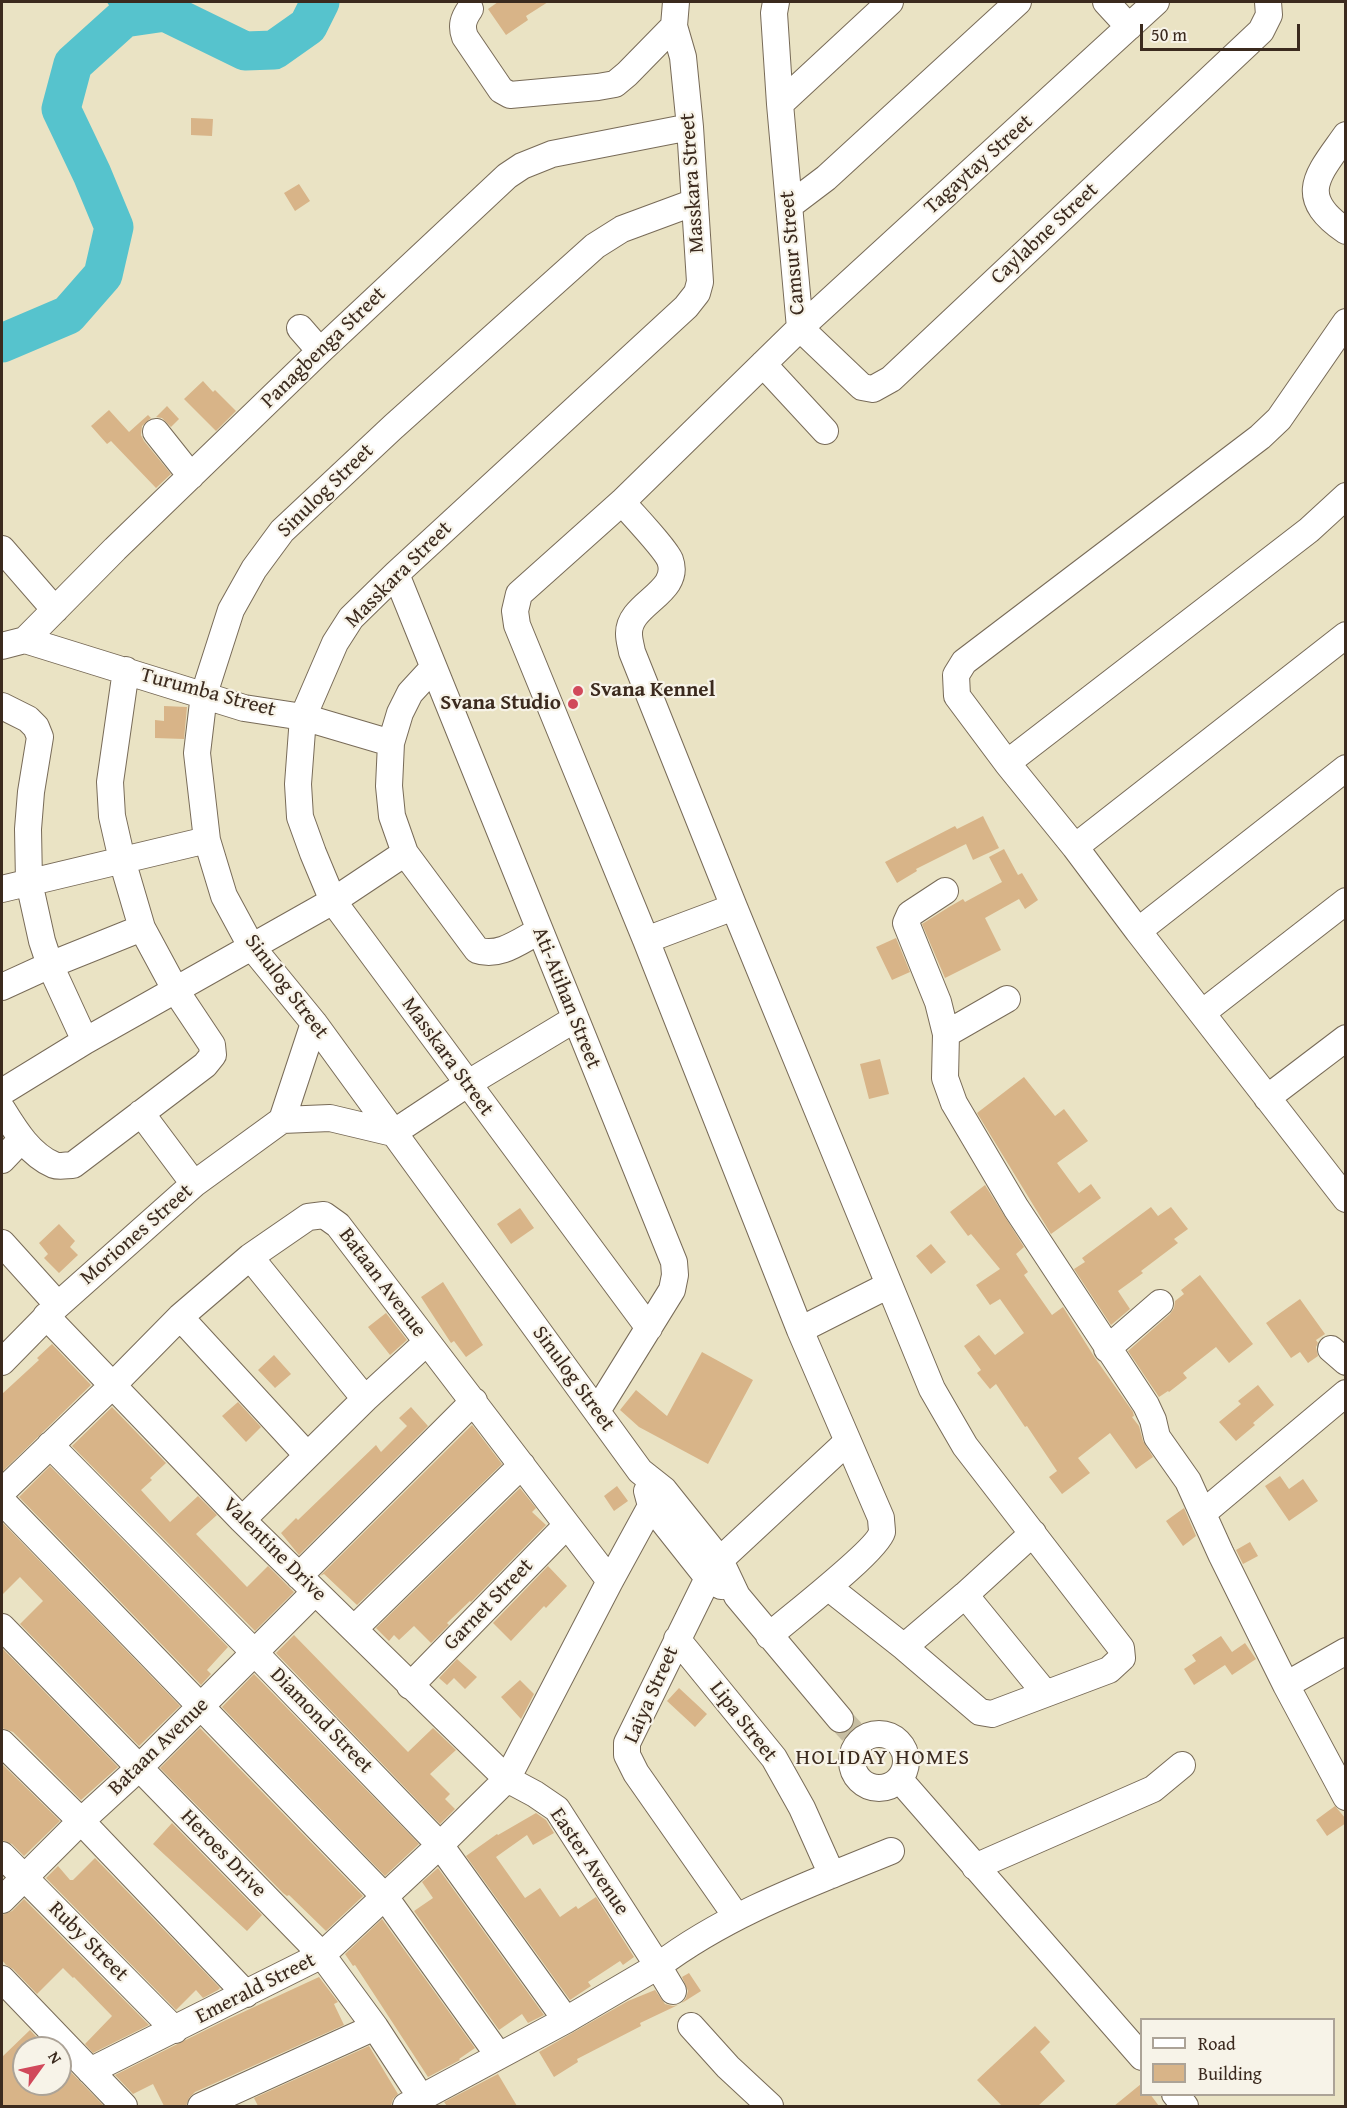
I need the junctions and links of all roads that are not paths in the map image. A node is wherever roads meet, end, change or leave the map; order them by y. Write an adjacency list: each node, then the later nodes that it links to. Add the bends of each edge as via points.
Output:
1 (776, 2): 10 (street, Camsur Street)
2 (890, 2): 10 (street)
3 (1018, 2): 14 (street, via 826,178)
4 (1106, 2): 9 (street)
5 (1156, 2): 9 (street, Tagaytay Street)
6 (1268, 2): 18 (street, Caylabne Street, via 1269,15 1261,31 891,379 873,389 862,387)
7 (470, 9): 8 (street, via 464,18 465,37 501,90 510,95 615,84 627,75)
8 (675, 14): 11 (street, Masskara Street)
9 (1130, 27): 18 (street, Tagaytay Street)
10 (780, 104): 14 (street, Camsur Street)
11 (690, 127): 13 (street, Masskara Street); 19 (street, Panagbenga Street, via 552,154 522,166)
12 (1346, 135): 15 (street, via 1318,174 1315,186 1318,204 1329,219)
13 (695, 202): 27 (street, Masskara Street, via 700,282 686,307); 33 (street, Sinulog Street, via 622,229 595,246 282,531 231,610)
14 (789, 206): 18 (street, Camsur Street)
15 (1346, 231)
16 (1346, 322): 37 (street, via 1278,419 1260,437 964,662 956,675 957,696)
17 (300, 328): 19 (street)
18 (800, 328): 20 (street, Camsur Street)
19 (320, 351): 23 (street, Panagbenga Street)
20 (763, 364): 21 (street); 25 (street, Camsur Street)
21 (825, 431)
22 (156, 432): 23 (street)
23 (191, 476): 28 (street, Panagbenga Street)
24 (1346, 496): 37 (street, via 1310,530)
25 (622, 502): 48 (street, via 669,558 672,572 667,584 632,620 628,633); 52 (street, Camsur Street, via 519,594 515,611 517,625)
26 (2, 549): 28 (street)
27 (396, 574): 31 (street, Ati-Atihan Street); 35 (street, Masskara Street, via 351,618 335,644)
28 (55, 610): 30 (street, Panagbenga Street)
29 (1346, 635): 40 (street)
30 (14, 643): 32 (street, Turumba Street)
31 (433, 668): 36 (street, via 410,693); 50 (street, Ati-Atihan Street)
32 (126, 670): 33 (street, Turumba Street); 42 (street, via 110,782 112,816)
33 (204, 694): 35 (street, Turumba Street, via 244,708); 39 (street, Sinulog Street, via 197,753)
34 (2, 706): 43 (street, via 28,719 40,737 31,792)
35 (303, 717): 36 (street, Turumba Street); 46 (street, Masskara Street, via 300,817)
36 (391, 742): 41 (street, via 392,816)
37 (1007, 764): 40 (street)
38 (1346, 768): 51 (street)
39 (207, 840): 42 (street); 53 (street, Sinulog Street, via 224,896)
40 (1075, 847): 51 (street)
41 (405, 853): 46 (street); 50 (street, via 477,950 488,954 503,950)
42 (122, 860): 43 (street); 49 (street)
43 (29, 882): 44 (street); 54 (street)
44 (2, 890)
45 (945, 891): 61 (street, via 910,914 906,923 938,1002)
46 (333, 901): 53 (street); 64 (street, Masskara Street)
47 (1346, 902): 58 (street)
48 (734, 907): 52 (street); 77 (street)
49 (142, 928): 54 (street); 56 (street)
50 (539, 930): 59 (street, Ati-Atihan Street)
51 (1138, 931): 58 (street)
52 (646, 940): 82 (street, Camsur Street)
53 (251, 946): 56 (street); 60 (street, Sinulog Street)
54 (50, 965): 55 (street); 63 (street)
55 (2, 987)
56 (176, 991): 63 (street); 68 (street, via 212,1045 213,1055)
57 (1007, 999): 61 (street)
58 (1202, 1013): 66 (street)
59 (574, 1019): 64 (street); 81 (street, Ati-Atihan Street, via 674,1262 672,1290)
60 (314, 1023): 69 (street); 70 (street, Sinulog Street)
61 (946, 1034): 84 (street, via 945,1078 954,1103)
62 (1346, 1038): 66 (street)
63 (85, 1041): 65 (street)
64 (467, 1084): 70 (street); 81 (street, Masskara Street)
65 (2, 1092)
66 (1267, 1098): 74 (street)
67 (2, 1109): 71 (street)
68 (141, 1113): 71 (street, via 73,1165 56,1166); 73 (street)
69 (282, 1120): 70 (street, via 330,1118); 73 (street, Moriones Street)
70 (393, 1133): 90 (street, Sinulog Street)
71 (21, 1140): 72 (street)
72 (2, 1160)
73 (194, 1184): 79 (street, Moriones Street)
74 (1341, 1184)
75 (2, 1243): 79 (street, Valentine Drive)
76 (250, 1257): 80 (street, Bataan Avenue); 83 (street, Bataan Avenue, via 308,1217 324,1215 338,1225); 88 (street)
77 (889, 1285): 82 (street); 101 (street, via 932,1389 965,1446)
78 (1160, 1303): 84 (street)
79 (52, 1311): 85 (street, Moriones Street); 86 (street, Valentine Drive)
80 (180, 1317): 86 (street, Bataan Avenue); 93 (street)
81 (649, 1328): 90 (street, Ati-Atihan Street)
82 (800, 1330): 91 (street, Camsur Street)
83 (427, 1342): 88 (street); 89 (street, Bataan Avenue)
84 (1107, 1349): 98 (street, via 1146,1405 1160,1443 1188,1481)
85 (2, 1362)
86 (114, 1385): 92 (street, Bataan Avenue); 99 (street, Valentine Drive)
87 (1346, 1393): 98 (street)
88 (365, 1399): 93 (street)
89 (474, 1401): 94 (street, Bataan Avenue); 104 (street, Bataan Avenue)
90 (597, 1411): 96 (street, Sinulog Street)
91 (847, 1442): 102 (street); 105 (street, Camsur Street, via 881,1518 882,1532)
92 (50, 1445): 95 (street, Bataan Avenue); 113 (street, Diamond Street)
93 (307, 1455): 99 (street)
94 (522, 1465): 100 (street, Bataan Avenue); 108 (street)
95 (2, 1492)
96 (658, 1498): 102 (street); 103 (street)
97 (2, 1501): 117 (street)
98 (1203, 1514): 114 (street)
99 (242, 1520): 104 (street, Valentine Drive)
100 (567, 1525): 103 (street, Bataan Avenue); 115 (street, Garnet Street)
101 (1033, 1533): 106 (street); 116 (street, via 1121,1648 1122,1659 1109,1670)
102 (714, 1569): 109 (street); 110 (street, Laiya Street)
103 (610, 1581): 122 (street)
104 (307, 1584): 108 (street, Valentine Drive); 113 (street, Bataan Avenue)
105 (828, 1587): 109 (street); 111 (street)
106 (965, 1595): 111 (street); 116 (street)
107 (2, 1627): 121 (street, Heroes Drive)
108 (354, 1629): 115 (street, Valentine Drive)
109 (769, 1635): 118 (street)
110 (677, 1639): 130 (street, Lipa Street, via 774,1758); 134 (street, Laiya Street, via 627,1743 627,1755)
111 (904, 1647): 116 (street, via 980,1712 992,1714)
112 (1346, 1651): 114 (street)
113 (255, 1653): 117 (street, Bataan Avenue); 126 (street, Diamond Street)
114 (1286, 1685): 124 (street)
115 (410, 1686): 122 (street, Valentine Drive)
116 (1045, 1693)
117 (201, 1706): 121 (street, Bataan Avenue); 132 (street)
118 (851, 1731): 123 (street, via 881,1733 903,1745 906,1769); 123 (street, via 856,1777 878,1789)
119 (2, 1743): 125 (street)
120 (1182, 1765): 129 (street, via 1153,1789)
121 (139, 1768): 125 (street, Bataan Avenue); 135 (street, Heroes Drive)
122 (507, 1779): 126 (street, Emerald Street); 136 (street, Easter Avenue, via 557,1809)
123 (900, 1780): 129 (street)
124 (1346, 1797)
125 (81, 1821): 131 (street, Bataan Avenue); 139 (street)
126 (440, 1845): 132 (street, Emerald Street); 140 (street, Diamond Street)
127 (891, 1851): 130 (street)
128 (2, 1855): 131 (street, Ruby Street)
129 (975, 1867): 144 (street)
130 (832, 1875): 134 (street)
131 (24, 1878): 133 (street, Bataan Avenue); 143 (street, Ruby Street)
132 (385, 1897): 135 (street, Emerald Street); 145 (street)
133 (2, 1900)
134 (736, 1917): 136 (street)
135 (322, 1955): 139 (street, Emerald Street); 142 (street, Heroes Drive)
136 (658, 1966): 138 (street, Easter Avenue); 140 (street)
137 (2, 1979): 146 (street)
138 (673, 1991)
139 (246, 1994): 143 (street, Emerald Street)
140 (566, 2020): 145 (street)
141 (691, 2026): 150 (street)
142 (375, 2027): 147 (street, Heroes Drive); 149 (street)
143 (175, 2030): 146 (street, Emerald Street)
144 (1140, 2055)
145 (499, 2056): 147 (street)
146 (90, 2071): 148 (street)
147 (414, 2103)
148 (124, 2106)
149 (201, 2106)
150 (770, 2106)

